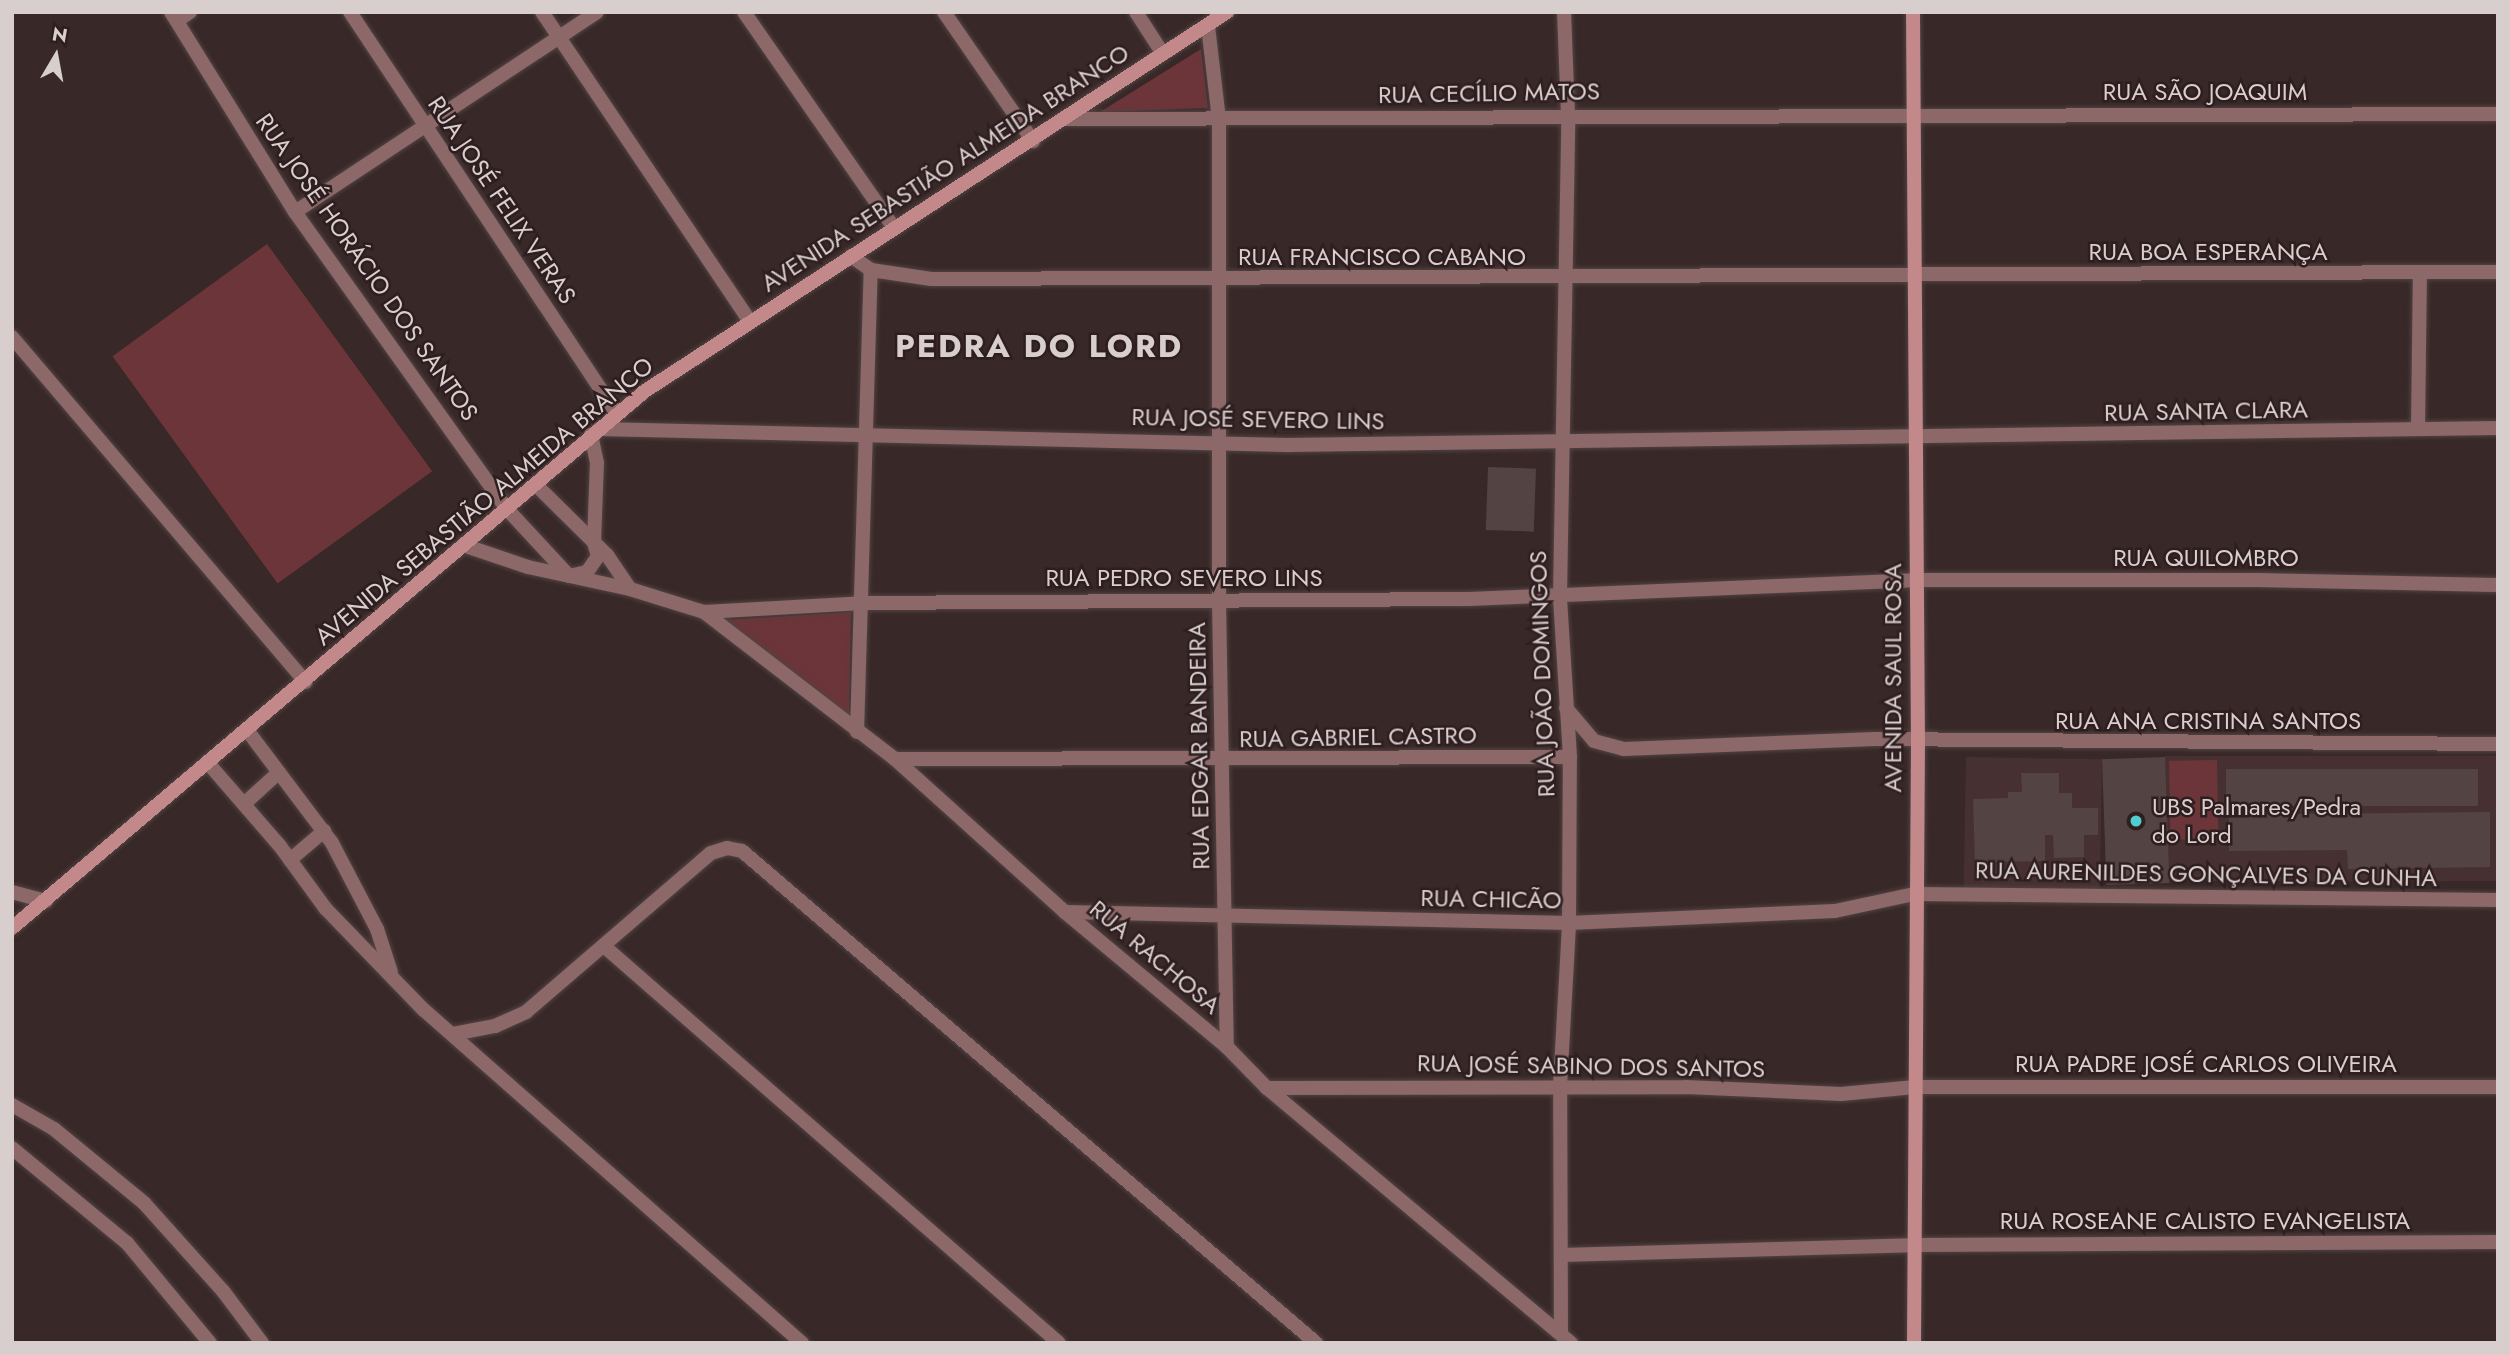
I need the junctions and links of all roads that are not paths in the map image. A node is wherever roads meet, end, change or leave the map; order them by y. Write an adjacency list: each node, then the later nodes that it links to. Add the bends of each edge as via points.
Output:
1 (190, 12): 11 (street)
2 (350, 12): 20 (street, RUA JOSÉ FELIX VERAS)
3 (542, 12): 13 (street)
4 (597, 12): 13 (street)
5 (744, 12): 23 (street)
6 (944, 12): 21 (street)
7 (1136, 12): 14 (street)
8 (1227, 12): 12 (street, AVENIDA SEBASTIÃO ALMEIDA BRANCO)
9 (1564, 12): 16 (street, RUA JOÃO DOMINGOS)
10 (1913, 12): 17 (street, AVENIDA SAUL ROSA)
11 (174, 17): 22 (street, RUA JOSÉ HORÁCIO DOS SANTOS)
12 (1208, 26): 14 (street, AVENIDA SEBASTIÃO ALMEIDA BRANCO); 19 (street, RUA EDGAR BANDEIRA)
13 (558, 37): 20 (street); 31 (street)
14 (1163, 54): 18 (street, AVENIDA SEBASTIÃO ALMEIDA BRANCO)
15 (2498, 114): 17 (street, RUA SÃO JOAQUIM)
16 (1568, 115): 17 (street, RUA CECÍLIO MATOS); 19 (street, RUA CECÍLIO MATOS); 29 (street, RUA JOÃO DOMINGOS)
17 (1913, 115): 28 (street, AVENIDA SAUL ROSA)
18 (1065, 119): 19 (street, RUA CECÍLIO MATOS); 21 (street, AVENIDA SEBASTIÃO ALMEIDA BRANCO)
19 (1219, 119): 30 (street, RUA EDGAR BANDEIRA)
20 (426, 126): 22 (street); 33 (street, RUA JOSÉ FELIX VERAS)
21 (1033, 141): 23 (street, AVENIDA SEBASTIÃO ALMEIDA BRANCO)
22 (295, 212): 42 (street, RUA JOSÉ HORÁCIO DOS SANTOS)
23 (894, 228): 24 (street, AVENIDA SEBASTIÃO ALMEIDA BRANCO)
24 (851, 256): 25 (street, RUA FRANCISCO CABANO); 31 (street, AVENIDA SEBASTIÃO ALMEIDA BRANCO)
25 (871, 270): 30 (street, RUA FRANCISCO CABANO, via 931,279); 37 (street)
26 (2498, 272): 27 (street, RUA BOA ESPERANÇA)
27 (2420, 274): 28 (street, RUA BOA ESPERANÇA); 34 (street)
28 (1918, 278): 29 (street, RUA FRANCISCO CABANO); 38 (street, AVENIDA SAUL ROSA)
29 (1563, 279): 30 (street, RUA FRANCISCO CABANO); 40 (street, RUA JOÃO DOMINGOS)
30 (1221, 280): 39 (street, RUA EDGAR BANDEIRA)
31 (750, 321): 33 (street, AVENIDA SEBASTIÃO ALMEIDA BRANCO)
32 (12, 337): 53 (street)
33 (617, 413): 36 (street, AVENIDA SEBASTIÃO ALMEIDA BRANCO)
34 (2418, 429): 35 (street, RUA SANTA CLARA); 38 (street, RUA SANTA CLARA)
35 (2498, 429)
36 (595, 432): 37 (street, RUA JOSÉ SEVERO LINS); 41 (street, AVENIDA SEBASTIÃO ALMEIDA BRANCO); 43 (street)
37 (867, 436): 39 (street, RUA JOSÉ SEVERO LINS); 51 (street)
38 (1915, 439): 40 (street, RUA JOSÉ SEVERO LINS); 46 (street, AVENIDA SAUL ROSA)
39 (1220, 442): 40 (street, RUA JOSÉ SEVERO LINS); 50 (street, RUA EDGAR BANDEIRA)
40 (1562, 442): 49 (street, RUA JOÃO DOMINGOS)
41 (536, 485): 42 (street, AVENIDA SEBASTIÃO ALMEIDA BRANCO); 43 (street)
42 (508, 509): 44 (street, AVENIDA SEBASTIÃO ALMEIDA BRANCO); 45 (street)
43 (594, 543): 45 (street, via 598,555 593,566 583,574); 48 (street, via 619,569)
44 (463, 545): 45 (street, RUA PEDRO SEVERO LINS); 53 (street, AVENIDA SEBASTIÃO ALMEIDA BRANCO)
45 (569, 576): 48 (street, RUA PEDRO SEVERO LINS)
46 (1914, 580): 47 (street, RUA QUILOMBRO); 49 (street, RUA PEDRO SEVERO LINS); 57 (street, AVENIDA SAUL ROSA)
47 (2498, 585)
48 (630, 589): 52 (street, RUA PEDRO SEVERO LINS)
49 (1560, 596): 50 (street, RUA PEDRO SEVERO LINS); 54 (street, RUA JOÃO DOMINGOS)
50 (1219, 601): 51 (street, RUA PEDRO SEVERO LINS); 61 (street, RUA EDGAR BANDEIRA)
51 (863, 603): 52 (street, RUA PEDRO SEVERO LINS); 56 (street)
52 (704, 612): 56 (street, RUA RACHOSA)
53 (306, 682): 55 (street, AVENIDA SEBASTIÃO ALMEIDA BRANCO)
54 (1566, 708): 57 (street, via 1594,741 1624,749); 59 (street, RUA JOÃO DOMINGOS)
55 (247, 730): 62 (street, AVENIDA SEBASTIÃO ALMEIDA BRANCO); 63 (street)
56 (857, 732): 60 (street, RUA RACHOSA)
57 (1918, 741): 58 (street, RUA ANA CRISTINA SANTOS); 68 (street, AVENIDA SAUL ROSA)
58 (2498, 744)
59 (1570, 757): 61 (street, RUA GABRIEL CASTRO); 73 (street, RUA JOÃO DOMINGOS)
60 (895, 759): 61 (street, RUA GABRIEL CASTRO); 71 (street, RUA RACHOSA)
61 (1223, 761): 72 (street, RUA EDGAR BANDEIRA)
62 (208, 763): 64 (street); 70 (street, AVENIDA SEBASTIÃO ALMEIDA BRANCO)
63 (279, 772): 64 (street); 65 (street)
64 (243, 804): 66 (street)
65 (324, 831): 66 (street); 76 (street, via 377,929)
66 (290, 860): 76 (street, via 335,918)
67 (12, 892): 70 (street)
68 (1914, 894): 69 (street, RUA AURENILDES GONÇALVES DA CUNHA); 73 (street, RUA CHICÃO, via 1835,911); 80 (street, AVENIDA SAUL ROSA)
69 (2498, 900)
70 (46, 901): 74 (street, AVENIDA SEBASTIÃO ALMEIDA BRANCO)
71 (1065, 912): 72 (street, RUA CHICÃO); 78 (street, RUA RACHOSA)
72 (1224, 915): 73 (street, RUA CHICÃO); 78 (street, RUA EDGAR BANDEIRA)
73 (1569, 923): 79 (street, RUA JOÃO DOMINGOS)
74 (12, 928)
75 (606, 947): 77 (street, via 526,1012 487,1028); 92 (street); 93 (street, via 711,853 727,848 745,852)
76 (392, 974): 77 (street)
77 (453, 1034): 91 (street)
78 (1227, 1047): 82 (street, RUA RACHOSA)
79 (1560, 1086): 80 (street, RUA JOSÉ SABINO DOS SANTOS, via 1841,1094); 82 (street, RUA JOSÉ SABINO DOS SANTOS); 87 (street, RUA JOÃO DOMINGOS)
80 (1915, 1087): 81 (street, RUA PADRE JOSÉ CARLOS OLIVEIRA); 86 (street, AVENIDA SAUL ROSA)
81 (2498, 1087)
82 (1267, 1088): 88 (street, RUA RACHOSA)
83 (12, 1105): 90 (street, via 48,1124 144,1203 223,1291)
84 (12, 1148): 89 (street, via 127,1243)
85 (2498, 1242): 86 (street, RUA ROSEANE CALISTO EVANGELISTA)
86 (1912, 1245): 87 (street, RUA ROSEANE CALISTO EVANGELISTA); 94 (street, AVENIDA SAUL ROSA)
87 (1561, 1255): 88 (street, RUA JOÃO DOMINGOS)
88 (1566, 1338)
89 (210, 1343)
90 (262, 1343)
91 (802, 1343)
92 (1059, 1343)
93 (1316, 1343)
94 (1914, 1343)

